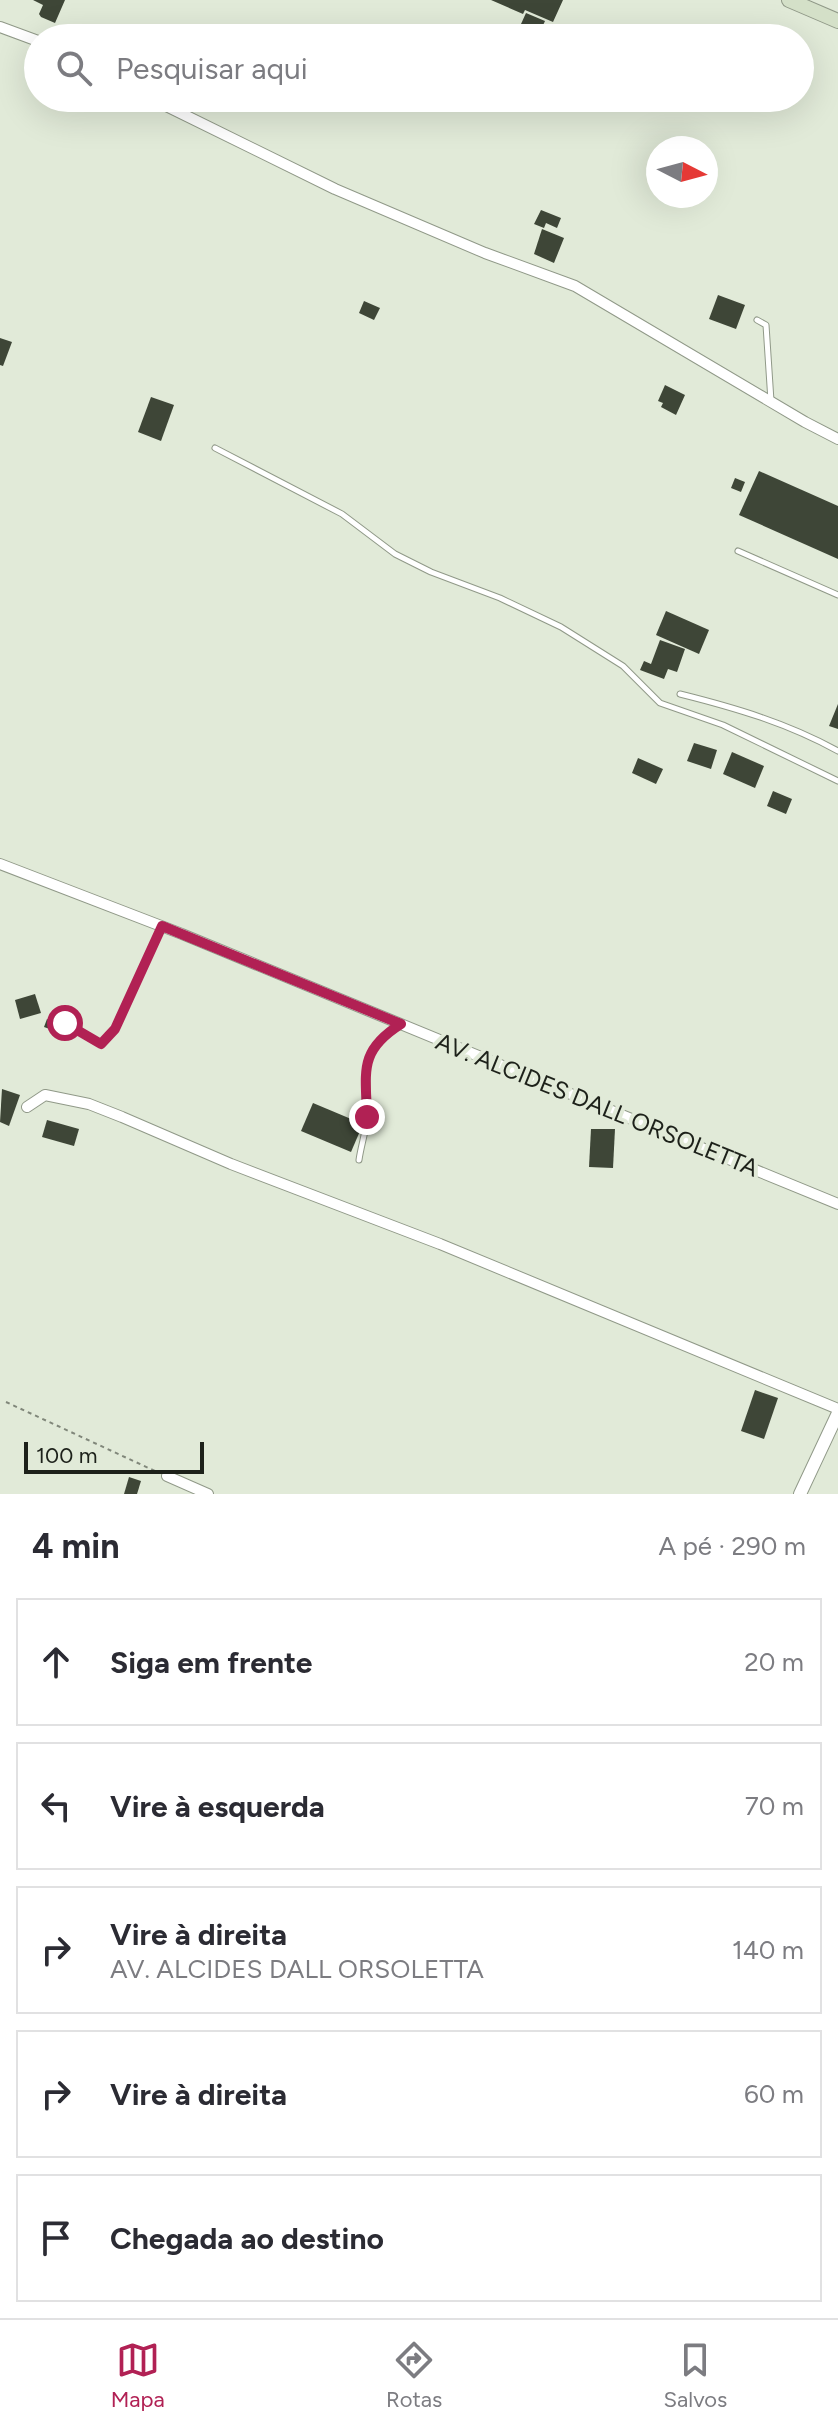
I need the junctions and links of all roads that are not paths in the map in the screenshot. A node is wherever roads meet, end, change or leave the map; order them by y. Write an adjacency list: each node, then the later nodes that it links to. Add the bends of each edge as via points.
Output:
1 (789, 0): 2 (main road)
2 (811, 5): 3 (main road)
3 (838, 21)
4 (0, 27): 5 (street)
5 (24, 36)
6 (178, 112): 8 (street, via 335,189 575,286)
7 (757, 320): 8 (lane, via 766,325)
8 (771, 401): 9 (street)
9 (838, 439)
10 (215, 448): 15 (lane, via 342,514 395,554 561,627 623,666 660,703 723,725)
11 (738, 551): 12 (lane)
12 (838, 595)
13 (680, 694): 14 (lane, via 753,713)
14 (838, 751)
15 (838, 781)
16 (0, 864): 17 (street, AV. ALCIDES DALL ORSOLETTA)
17 (162, 926): 18 (lane, via 115,1029 101,1044); 19 (street, AV. ALCIDES DALL ORSOLETTA)
18 (65, 1023)
19 (401, 1024): 21 (lane, via 381,1037 366,1061 367,1117); 22 (street, AV. ALCIDES DALL ORSOLETTA)
20 (27, 1107): 23 (street, via 45,1095 89,1104)
21 (359, 1160)
22 (838, 1204)
23 (838, 1411): 26 (street)
24 (167, 1476): 25 (street)
25 (208, 1494)
26 (800, 1494)

